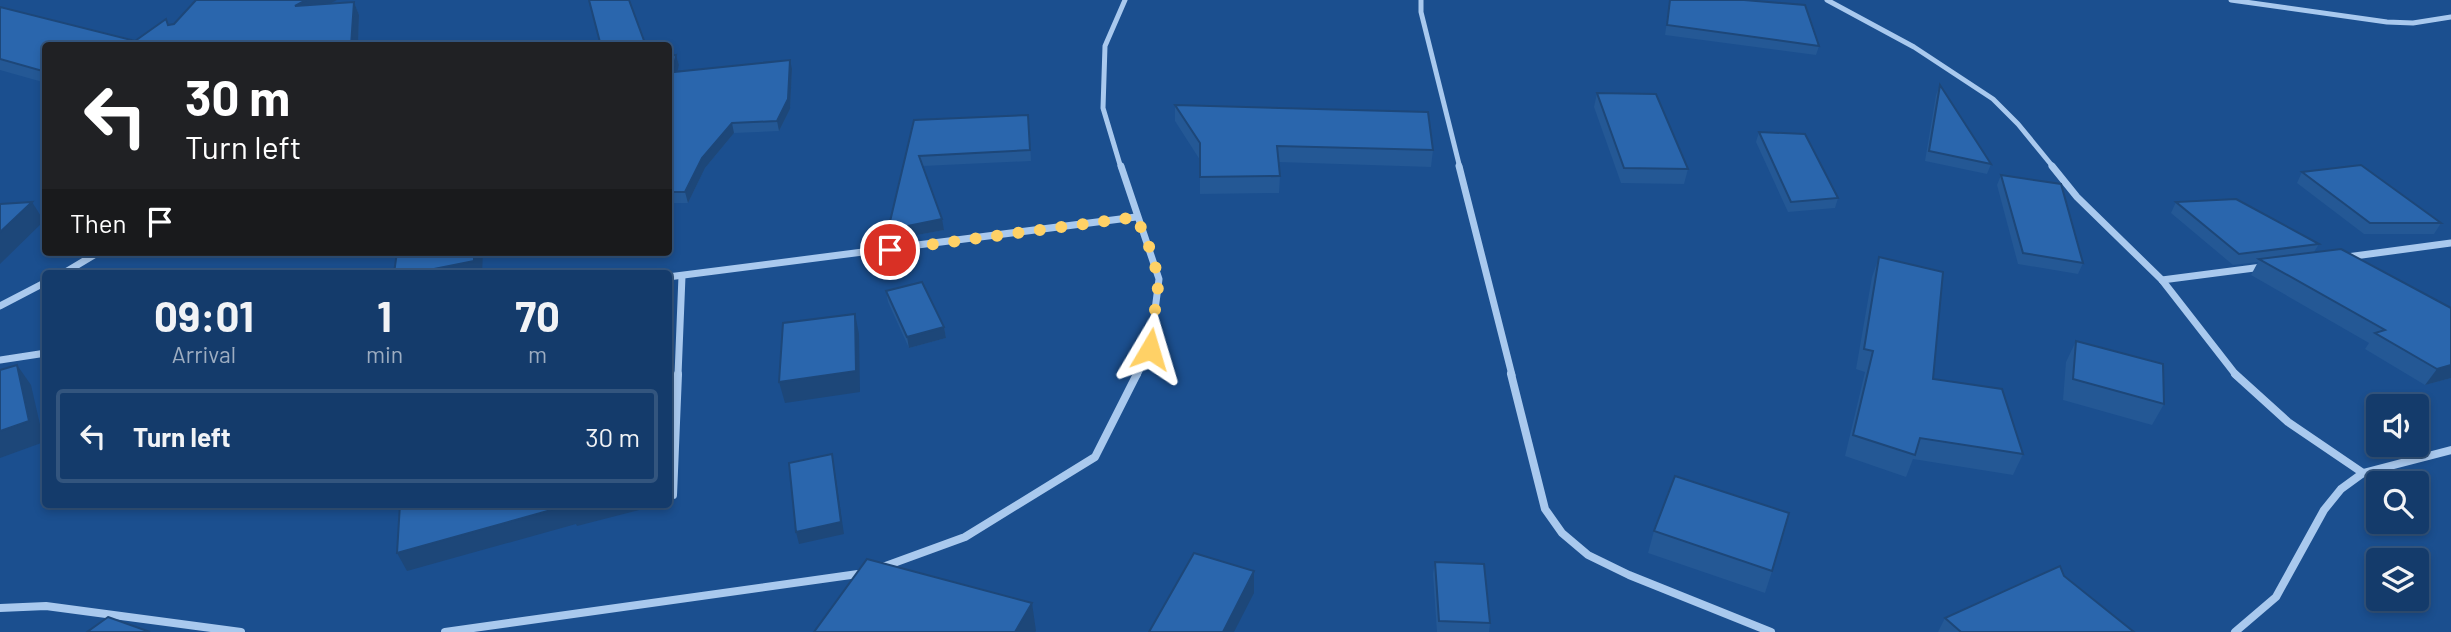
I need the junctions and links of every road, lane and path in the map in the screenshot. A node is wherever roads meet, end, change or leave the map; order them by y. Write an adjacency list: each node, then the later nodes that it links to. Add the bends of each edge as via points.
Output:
1 (1125, 0): 6 (street, via 1105,46 1103,108)
2 (1420, 0): 25 (street, via 1545,509 1562,533 1588,555)
3 (1827, 0): 14 (street, via 1914,47 1993,99 2077,197)
4 (2231, 0): 5 (street, via 2387,22)
5 (2451, 17)
6 (1136, 217): 12 (street); 24 (street, via 1159,279 1150,349 1095,457 965,537 866,573)
7 (2451, 243): 9 (street)
8 (92, 256): 11 (street)
9 (2341, 257)
10 (2272, 266): 14 (street)
11 (69, 270)
12 (682, 275): 13 (street); 21 (street)
13 (672, 276)
14 (2162, 280): 20 (street, via 2240,380 2288,422)
15 (42, 284): 16 (street)
16 (0, 306)
17 (42, 354): 18 (street)
18 (0, 360)
19 (2451, 450): 20 (street)
20 (2363, 473): 26 (street, via 2341,489 2324,510 2276,597)
21 (673, 495)
22 (0, 608): 23 (street, via 46,606)
23 (241, 632)
24 (445, 632)
25 (1771, 632)
26 (2235, 632)

